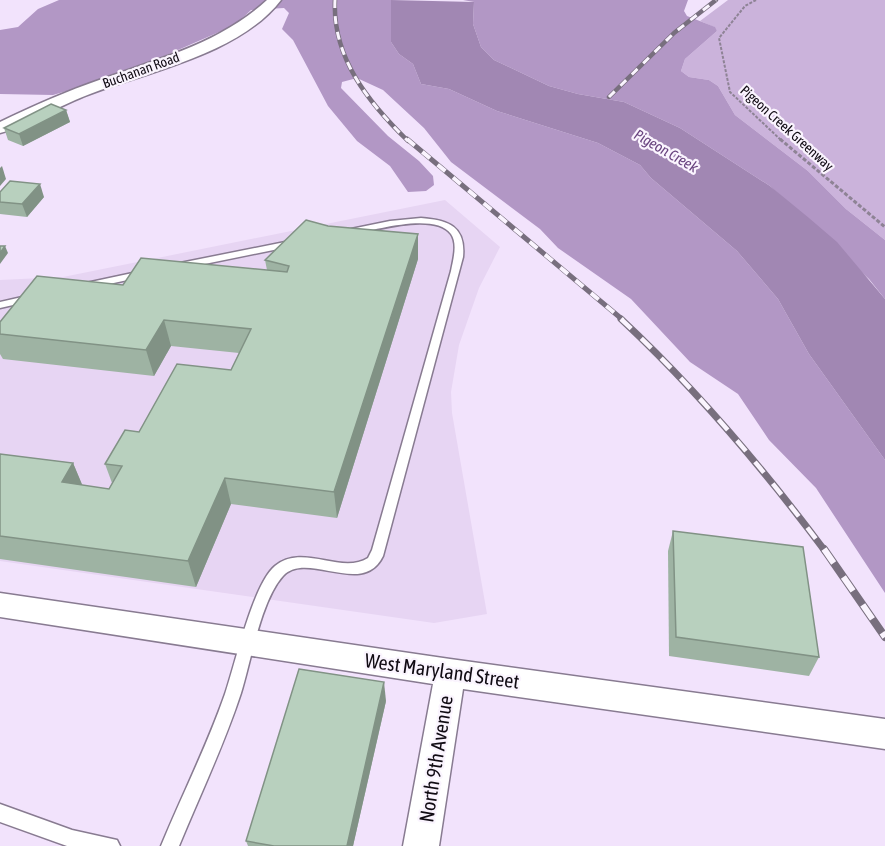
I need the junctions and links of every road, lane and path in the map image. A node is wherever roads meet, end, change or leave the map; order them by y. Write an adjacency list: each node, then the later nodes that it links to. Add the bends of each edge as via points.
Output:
1 (275, 0): 3 (street, Buchanan Road, via 257,17 217,40)
2 (756, 0): 4 (path, Pigeon Creek Greenway, via 745,6 719,38 730,92 763,125)
3 (0, 128)
4 (885, 226)
5 (341, 234): 11 (lane, via 418,221 448,226 456,234 459,248 456,271 380,550 372,563 359,569 311,563 280,570 272,580)
6 (306, 241): 7 (lane)
7 (69, 289)
8 (46, 294): 9 (lane)
9 (0, 305)
10 (0, 605): 11 (street, West Maryland Street)
11 (247, 642): 12 (street, West Maryland Street); 16 (lane, via 233,693)
12 (450, 673): 13 (street, West Maryland Street); 17 (street, North 9th Avenue)
13 (885, 734)
14 (0, 813): 15 (lane, via 72,839)
15 (111, 846)
16 (170, 846)
17 (421, 846)

